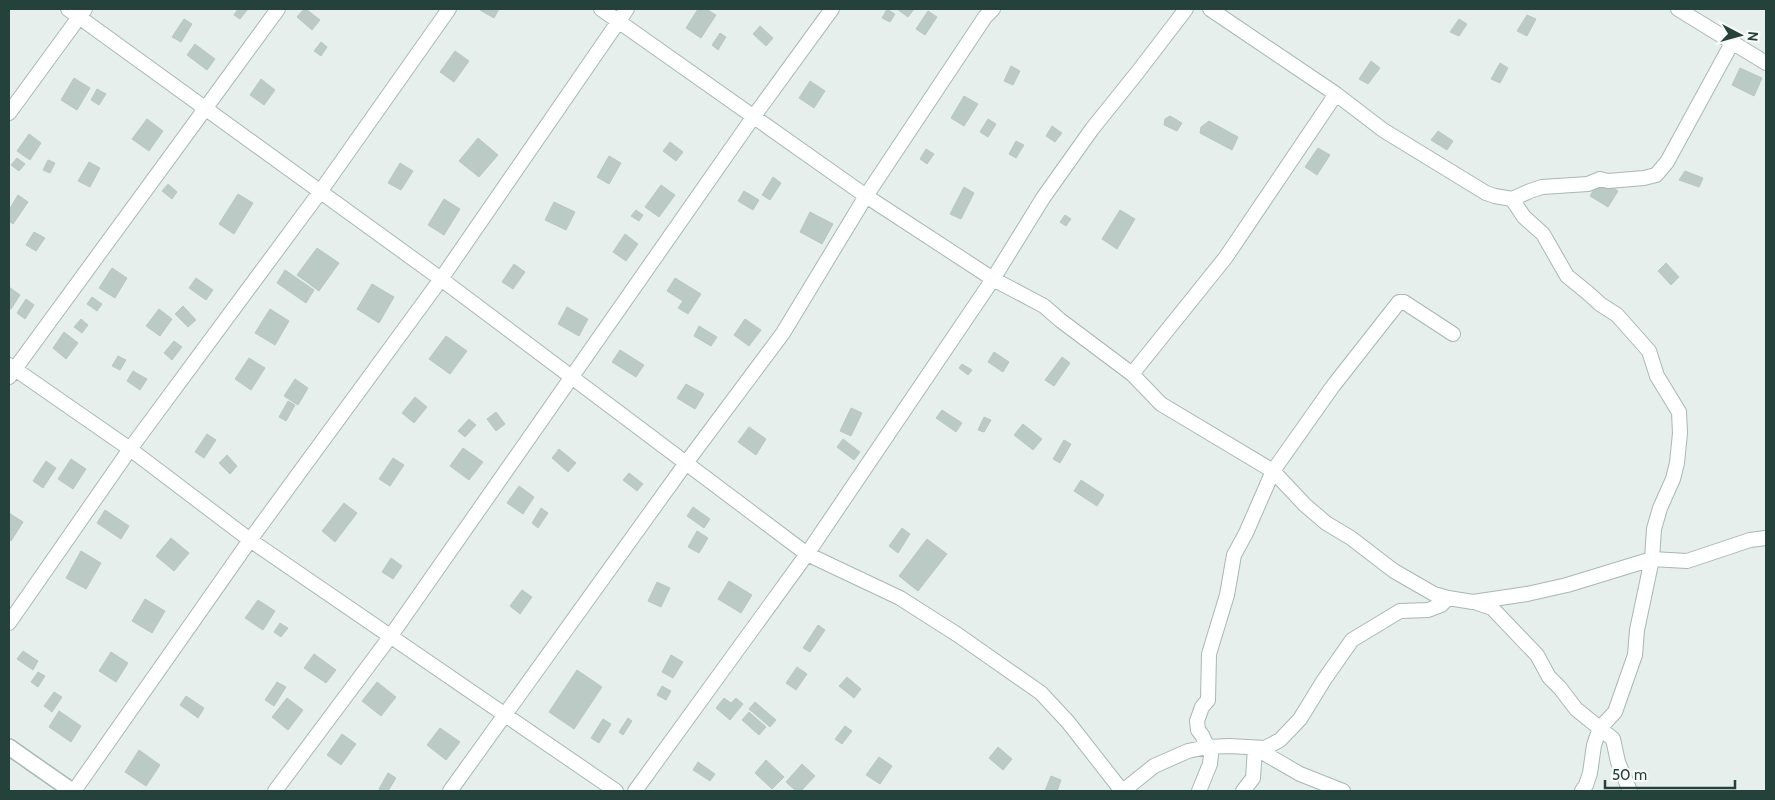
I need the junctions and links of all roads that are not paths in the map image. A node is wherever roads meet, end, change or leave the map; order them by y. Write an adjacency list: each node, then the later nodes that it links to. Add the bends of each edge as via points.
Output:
1 (68, 9): 11 (street)
2 (278, 9): 16 (street)
3 (449, 9): 19 (street)
4 (601, 9): 12 (street)
5 (627, 9): 12 (street)
6 (832, 9): 18 (street)
7 (993, 9): 20 (street)
8 (1186, 9): 23 (street, via 1092,128 1043,198)
9 (1210, 9): 15 (street)
10 (1678, 9): 13 (street)
11 (83, 13): 16 (street); 17 (street)
12 (619, 21): 18 (street); 22 (street)
13 (1732, 43): 14 (street); 21 (street, via 1667,162 1656,174 1530,190)
14 (1766, 64)
15 (1336, 94): 21 (street, via 1383,130 1486,193); 26 (street, via 1226,256)
16 (204, 108): 19 (street); 25 (street)
17 (9, 113)
18 (754, 116): 20 (street); 27 (street)
19 (320, 192): 22 (street); 28 (street)
20 (866, 196): 23 (street); 29 (street, via 783,333)
21 (1512, 199): 34 (street, via 1524,217 1542,234 1566,276 1617,315 1650,351 1657,376 1679,412 1677,463 1657,516)
22 (441, 279): 27 (street); 32 (street)
23 (993, 279): 26 (street, via 1044,306); 33 (street)
24 (1452, 334): 30 (street, via 1404,302 1399,302 1333,386)
25 (11, 371): 28 (street)
26 (1132, 374): 30 (street, via 1160,404)
27 (570, 376): 29 (street); 38 (street)
28 (130, 449): 32 (street); 37 (street)
29 (686, 463): 33 (street); 40 (street)
30 (1273, 471): 35 (street, via 1304,505 1326,523 1394,572); 44 (street, via 1234,555 1228,595 1209,654 1208,696 1197,726)
31 (1766, 538): 34 (street, via 1750,540 1688,561)
32 (250, 540): 38 (street); 47 (street)
33 (807, 554): 46 (street, via 900,598 1041,693 1068,722); 51 (street)
34 (1652, 559): 36 (street, via 1567,585); 39 (street, via 1635,655)
35 (1448, 598): 36 (street); 45 (street, via 1428,610 1400,612 1352,640 1300,720 1280,740 1265,748)
36 (1473, 602): 41 (street, via 1492,608 1537,655 1549,677 1576,709)
37 (9, 623)
38 (390, 636): 40 (street); 48 (street)
39 (1615, 712): 41 (street); 42 (street)
40 (504, 716): 49 (street); 50 (street)
41 (1600, 728): 42 (street); 55 (street)
42 (1613, 738): 56 (street, via 1618,762)
43 (9, 747): 47 (street)
44 (1207, 747): 45 (street); 46 (street, via 1154,766); 52 (street, via 1211,755 1210,764)
45 (1255, 748): 53 (street, via 1253,778); 54 (street, via 1300,774)
46 (1117, 789)
47 (73, 791)
48 (275, 791)
49 (450, 791)
50 (616, 791)
51 (635, 791)
52 (1199, 791)
53 (1243, 791)
54 (1343, 791)
55 (1582, 791)
56 (1630, 791)

